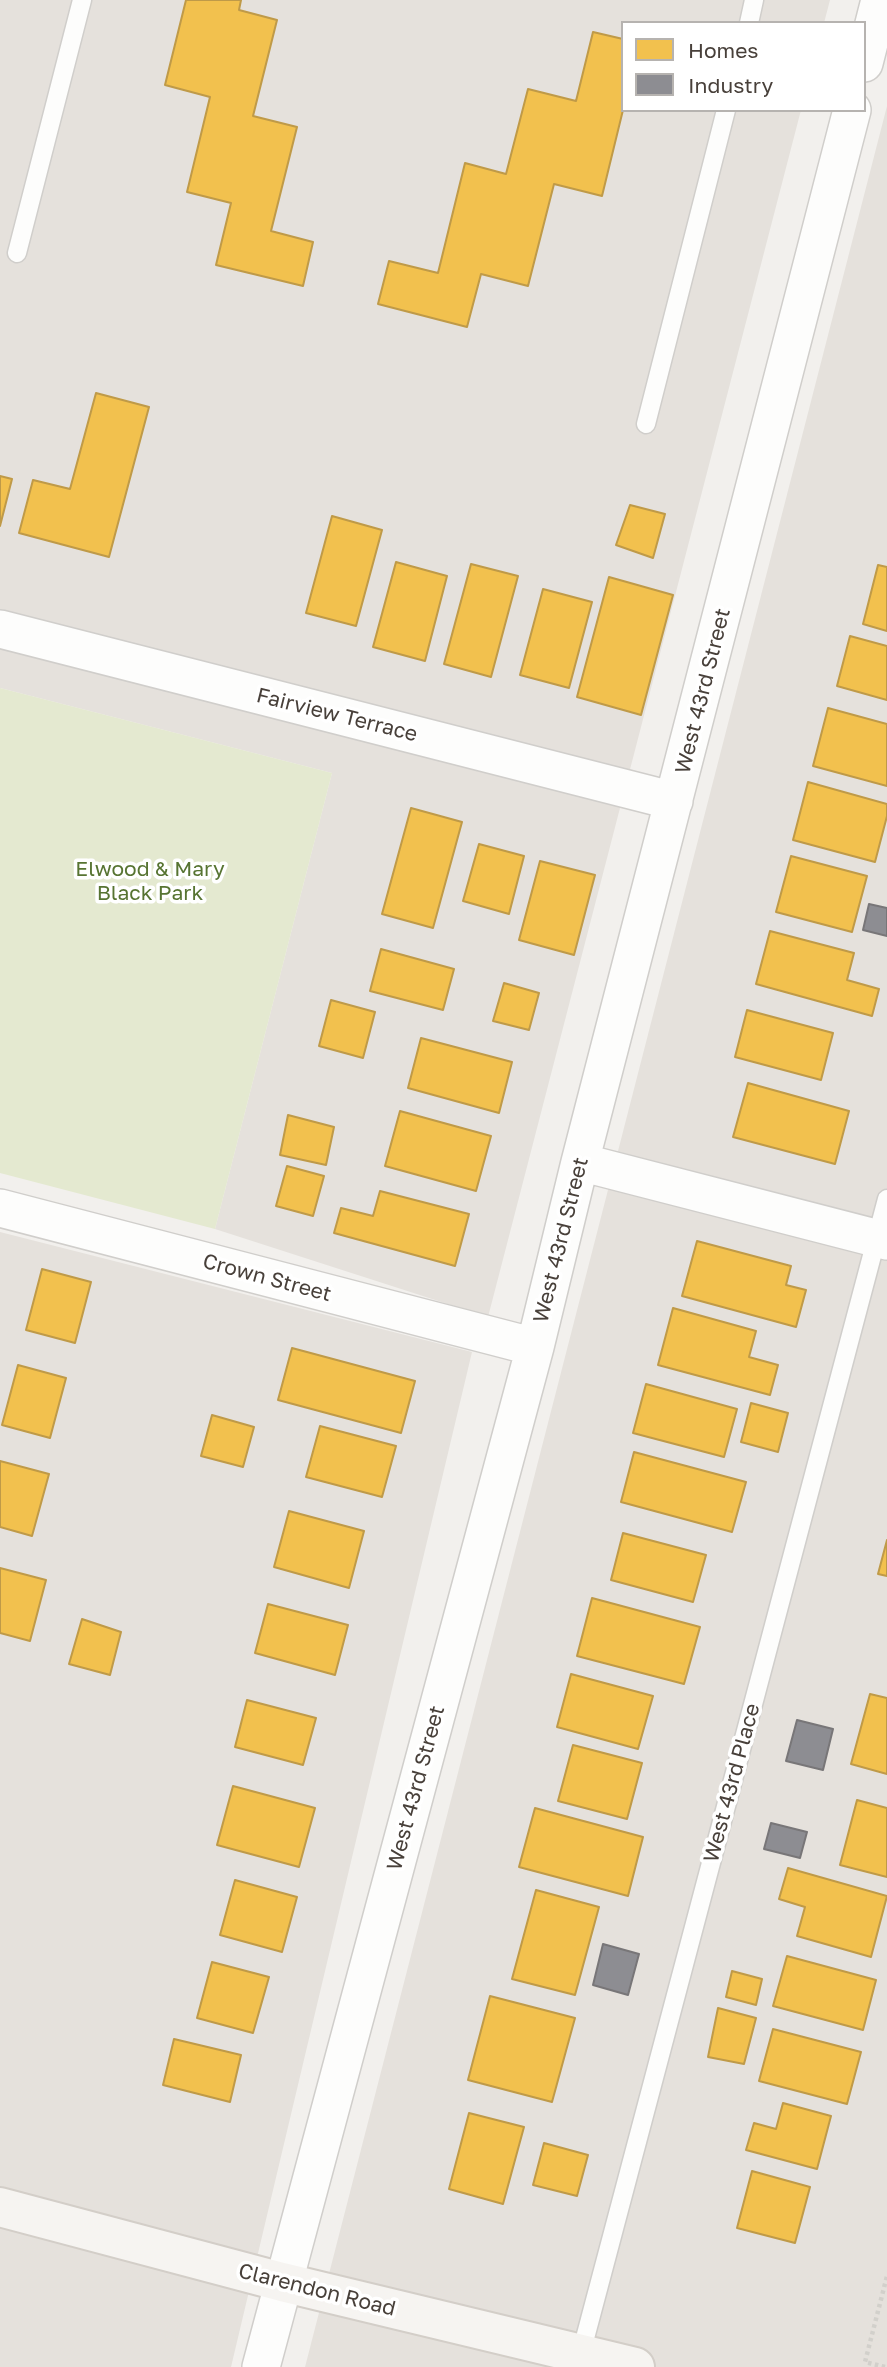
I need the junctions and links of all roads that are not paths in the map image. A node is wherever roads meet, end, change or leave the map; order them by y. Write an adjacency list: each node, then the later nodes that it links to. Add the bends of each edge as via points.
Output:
1 (82, 0): 8 (lane)
2 (754, 0): 4 (lane)
3 (880, 0): 5 (street)
4 (749, 21)
5 (866, 55)
6 (725, 112): 9 (lane)
7 (851, 112): 11 (street, West 43rd Street)
8 (17, 253)
9 (646, 424)
10 (0, 629): 11 (street, Fairview Terrace)
11 (674, 801): 12 (street, West 43rd Street)
12 (580, 1162): 15 (street); 16 (street, West 43rd Street)
13 (887, 1199): 15 (lane, West 43rd Place)
14 (0, 1208): 16 (street, Crown Street)
15 (882, 1240): 19 (lane, West 43rd Place)
16 (535, 1347): 18 (street, West 43rd Street)
17 (0, 2207): 18 (street, Clarendon Road)
18 (282, 2282): 19 (street, Clarendon Road); 20 (street, West 43rd Street)
19 (579, 2360): 21 (street, Clarendon Road)
20 (261, 2367)
21 (635, 2367)

